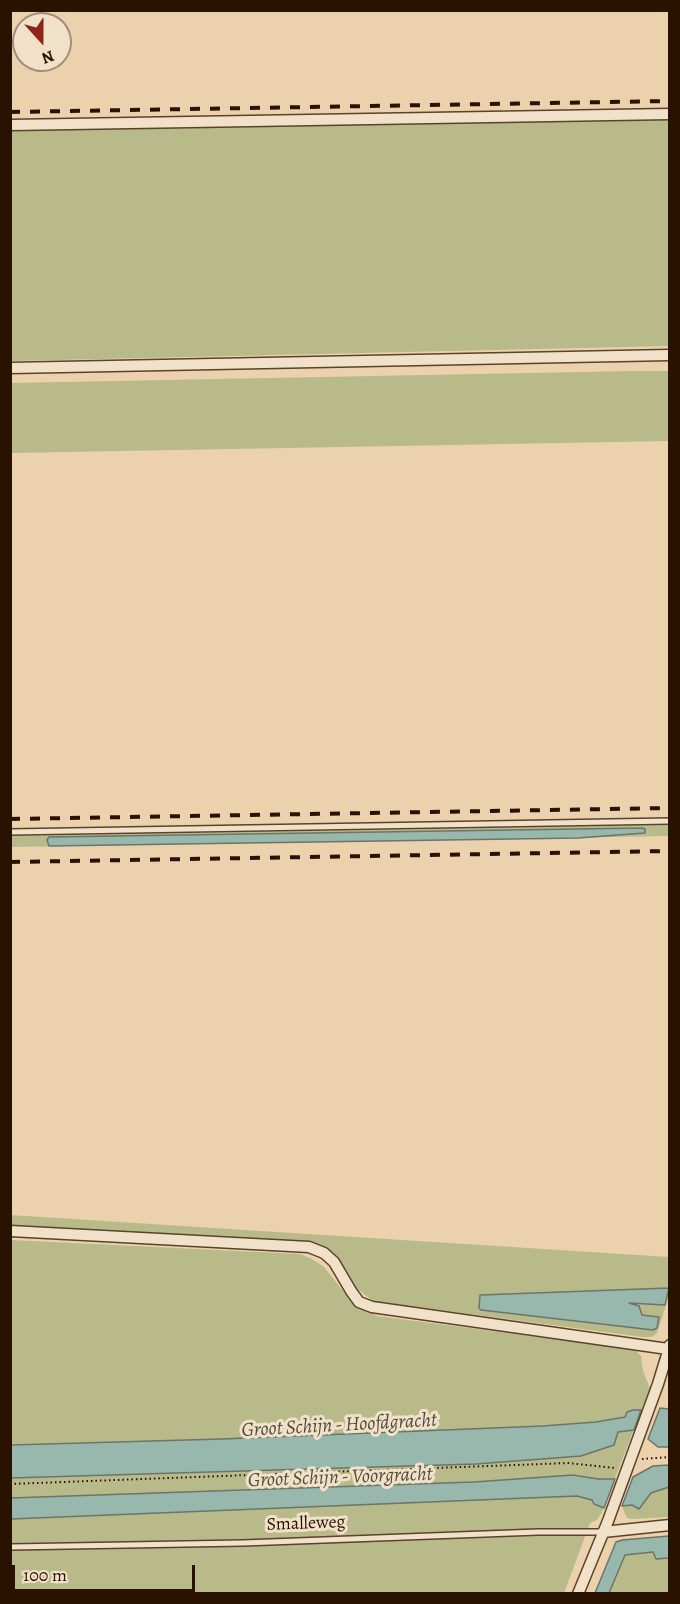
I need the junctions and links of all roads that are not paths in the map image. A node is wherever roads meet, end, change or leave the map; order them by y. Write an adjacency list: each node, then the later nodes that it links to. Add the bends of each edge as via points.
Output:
1 (669, 114): 2 (street)
2 (10, 125)
3 (669, 355): 4 (street)
4 (10, 368)
5 (669, 821): 6 (lane)
6 (10, 831)
7 (10, 1231): 8 (street, via 309,1247 334,1262 359,1302 372,1307)
8 (669, 1347): 10 (street)
9 (669, 1526): 10 (street)
10 (603, 1532): 11 (lane, Smalleweg); 12 (street)
11 (10, 1547)
12 (578, 1593)

